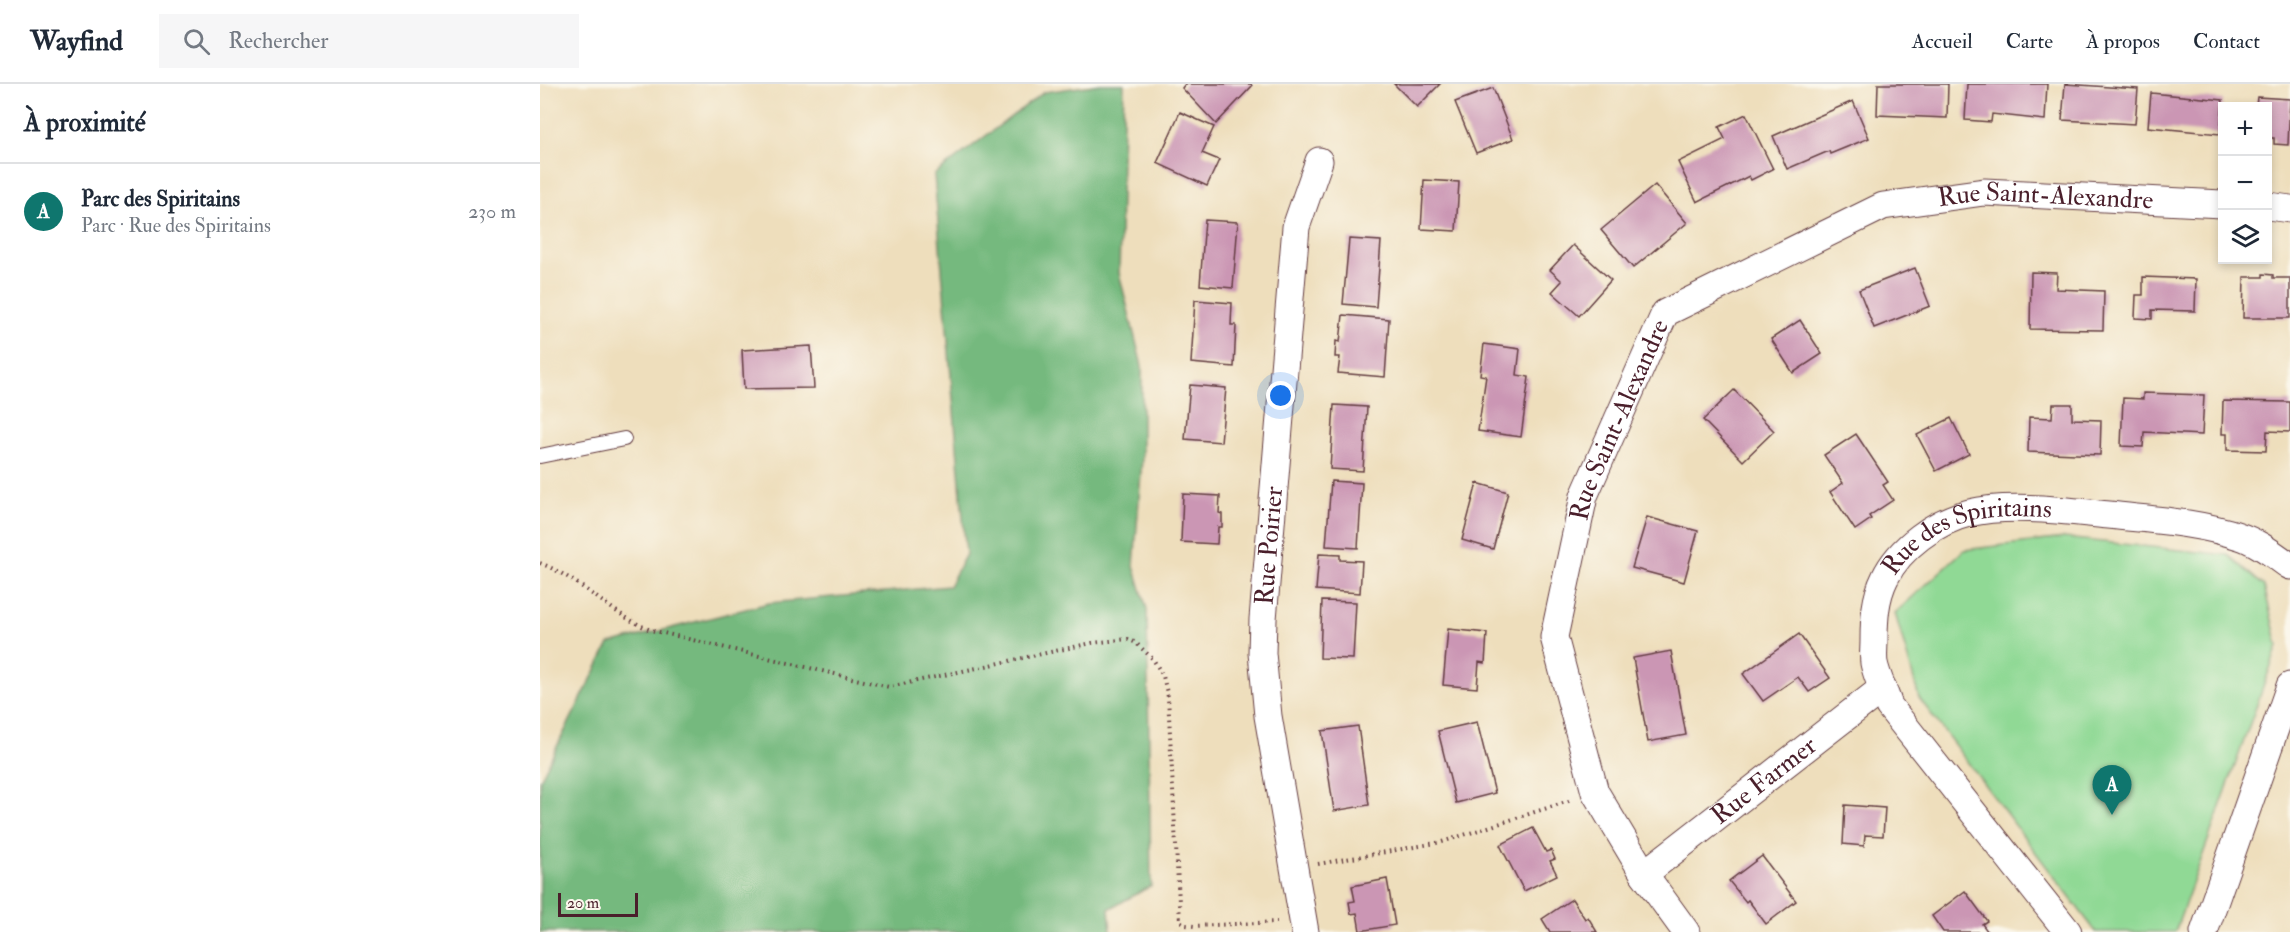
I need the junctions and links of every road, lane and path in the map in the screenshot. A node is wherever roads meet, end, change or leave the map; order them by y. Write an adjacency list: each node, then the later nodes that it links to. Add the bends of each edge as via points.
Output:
1 (1319, 161): 12 (street, Rue Poirier, via 1296,227 1263,619 1264,685)
2 (2218, 204): 11 (street, Rue Saint-Alexandre, via 1984,192 1884,206 1665,313 1584,496 1554,637)
3 (2272, 207): 4 (street)
4 (2290, 209)
5 (624, 439): 6 (lane)
6 (540, 456)
7 (540, 563): 14 (path, via 556,569 632,622 651,630 889,687 1092,643 1128,639 1153,659 1163,676 1168,697 1180,921 1194,926)
8 (2290, 566): 10 (street, Rue des Spiritains, via 2240,536 2173,522 2056,510 1969,513 1923,535 1885,577 1874,619 1874,663)
9 (2290, 686): 17 (street)
10 (1883, 688): 13 (street, Rue Farmer); 16 (street, Rue des Spiritains, via 1889,706)
11 (1595, 792): 12 (path, via 1442,842); 13 (street, Rue Saint-Alexandre)
12 (1293, 868): 14 (street, Rue Poirier)
13 (1644, 874): 15 (street, Rue Saint-Alexandre)
14 (1304, 927)
15 (1686, 932)
16 (2068, 932)
17 (2204, 932)

